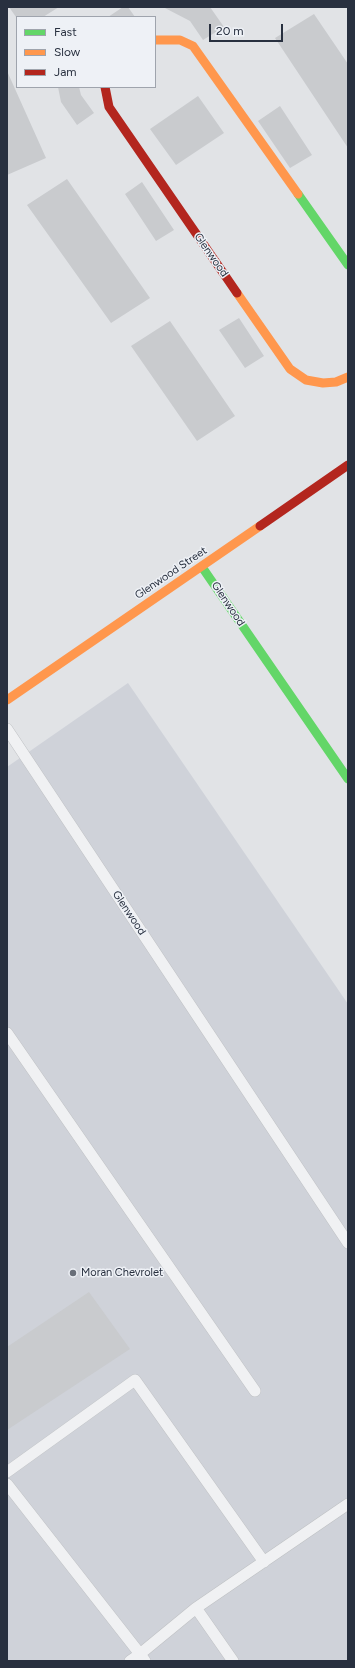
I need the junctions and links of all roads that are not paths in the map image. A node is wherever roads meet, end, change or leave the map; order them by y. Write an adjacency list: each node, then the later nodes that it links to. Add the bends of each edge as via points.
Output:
1 (156, 40): 3 (street, via 180,40 193,46)
2 (106, 88): 4 (street, Glenwood, via 109,107 290,369 306,380 323,383 336,382)
3 (348, 265)
4 (348, 377)
5 (348, 465): 6 (street, Glenwood Street)
6 (202, 567): 7 (street, Glenwood Street); 9 (street, Glenwood)
7 (7, 700)
8 (7, 729): 11 (lane, Glenwood)
9 (348, 779)
10 (7, 1033): 12 (lane)
11 (348, 1243)
12 (255, 1391)
13 (7, 1472): 16 (lane, via 135,1380)
14 (7, 1484): 18 (lane)
15 (348, 1504): 16 (lane)
16 (264, 1562): 17 (lane)
17 (196, 1608): 18 (lane); 20 (lane)
18 (143, 1657): 19 (lane)
19 (130, 1661)
20 (232, 1661)

